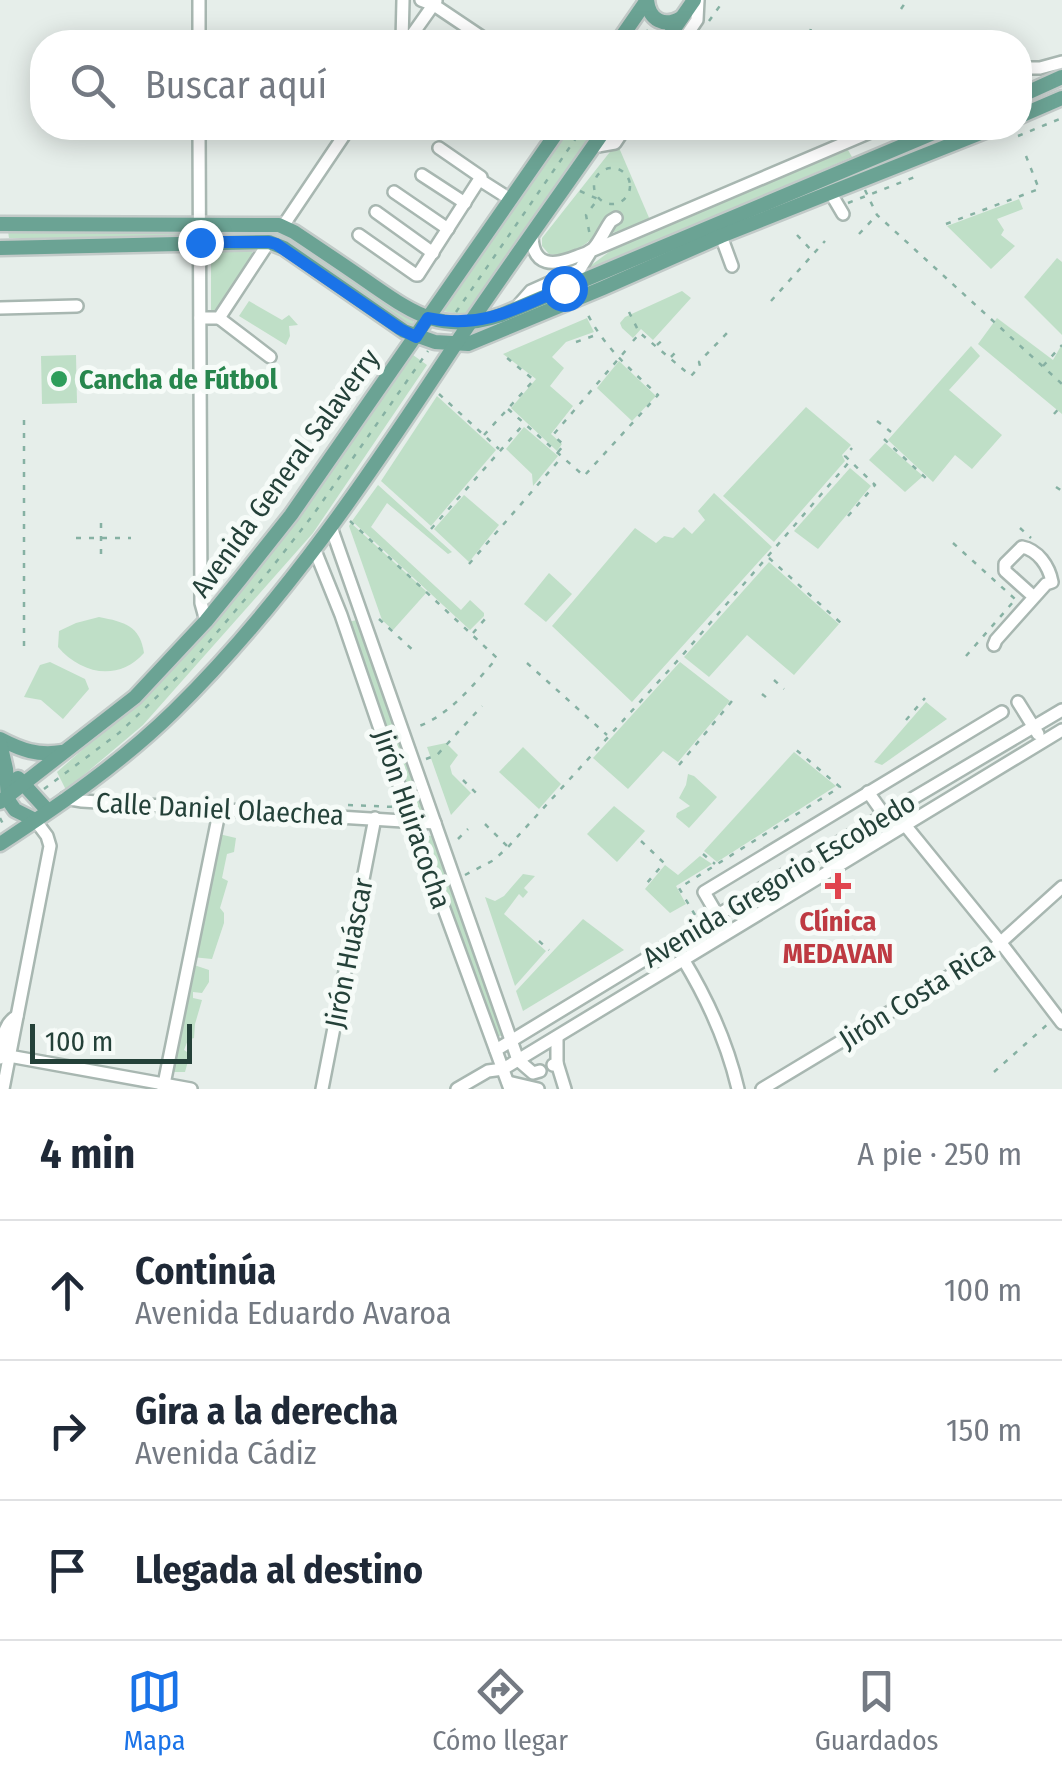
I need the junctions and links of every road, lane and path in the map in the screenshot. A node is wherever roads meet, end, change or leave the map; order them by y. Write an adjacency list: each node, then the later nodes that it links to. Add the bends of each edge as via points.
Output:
1 (199, 0): 10 (street)
2 (403, 0): 11 (street)
3 (647, 0): 8 (main road, via 660,21); 9 (main road)
4 (696, 0): 8 (main road); 17 (street)
5 (907, 0): 7 (path)
6 (431, 2): 12 (street); 13 (street)
7 (902, 9)
8 (681, 18): 16 (main road)
9 (631, 22): 14 (main road); 15 (main road)
10 (199, 30)
11 (404, 30)
12 (412, 30)
13 (472, 30)
14 (626, 30)
15 (658, 30)
16 (672, 30)
17 (690, 30)
18 (1062, 62): 19 (street)
19 (1032, 68)
20 (1062, 77): 21 (main road)
21 (1032, 91)
22 (1062, 98): 23 (main road)
23 (1032, 111)
24 (1062, 119): 25 (path)
25 (1032, 131)
26 (199, 140): 57 (street)
27 (341, 140): 59 (street)
28 (552, 140): 50 (main road, Avenida General Salaverry)
29 (598, 140): 37 (main road)
30 (616, 140): 37 (street)
31 (850, 140): 69 (street)
32 (911, 140): 35 (street)
33 (915, 140): 35 (main road)
34 (962, 140): 47 (main road)
35 (908, 143): 74 (main road)
36 (438, 148): 43 (street)
37 (592, 148): 44 (main road)
38 (1026, 156): 58 (path, via 1038,189)
39 (611, 160): 40 (path)
40 (617, 168): 49 (path, via 596,176); 49 (path, via 627,175 629,193 615,204)
41 (920, 175): 48 (path)
42 (422, 176): 51 (street)
43 (480, 180): 50 (street); 51 (street)
44 (566, 185): 49 (path); 61 (main road)
45 (863, 185): 48 (path)
46 (394, 192): 60 (street)
47 (830, 192): 52 (street); 65 (main road)
48 (868, 196): 52 (path); 54 (path)
49 (598, 198): 69 (path, via 586,215)
50 (510, 199): 83 (main road, Avenida General Salaverry)
51 (465, 203): 60 (street)
52 (845, 209)
53 (376, 212): 71 (street)
54 (877, 214): 62 (path); 103 (path)
55 (616, 218): 69 (street)
56 (0, 224): 57 (main road)
57 (200, 224): 59 (main road); 67 (street)
58 (946, 224)
59 (283, 226): 83 (main road)
60 (448, 230): 71 (street)
61 (532, 234): 69 (street, via 536,254 550,264); 84 (main road)
62 (859, 234)
63 (359, 235): 71 (street, via 416,275)
64 (797, 235): 72 (path)
65 (721, 236): 73 (street); 74 (main road)
66 (825, 240): 72 (path)
67 (200, 242): 68 (main road); 70 (main road); 81 (street)
68 (269, 242): 82 (street); 93 (main road)
69 (591, 244): 78 (street, via 580,269 532,291)
70 (0, 248)
71 (433, 253)
72 (814, 253): 75 (path)
73 (732, 266)
74 (600, 281): 78 (main road); 92 (main road, via 476,341)
75 (770, 302)
76 (77, 306): 77 (street)
77 (0, 308)
78 (513, 310): 84 (main road)
79 (628, 312): 86 (path)
80 (588, 316): 87 (path)
81 (200, 318): 82 (street); 143 (street, via 200,597)
82 (219, 318): 99 (street)
83 (428, 318): 84 (main road); 93 (main road, Avenida General Salaverry)
84 (471, 322): 92 (main road)
85 (728, 332): 101 (path, via 692,376)
86 (640, 333): 91 (path); 95 (path)
87 (598, 334): 90 (path); 100 (path)
88 (666, 337): 95 (path)
89 (1054, 338): 94 (path)
90 (576, 342)
91 (633, 342)
92 (456, 344): 93 (main road); 126 (main road)
93 (414, 345): 102 (path); 136 (main road, Avenida General Salaverry)
94 (1062, 345): 103 (path)
95 (656, 346): 101 (path)
96 (679, 349): 101 (path)
97 (627, 350): 100 (path)
98 (501, 353): 107 (path, via 534,380)
99 (270, 357)
100 (620, 358): 117 (path, via 553,434 564,445); 118 (path, via 658,395 584,476)
101 (670, 358)
102 (422, 359)
103 (1043, 366): 104 (path)
104 (1062, 384)
105 (438, 392): 113 (path)
106 (1062, 405): 109 (path)
107 (508, 409): 111 (path); 113 (path)
108 (24, 414): 147 (path)
109 (1054, 414)
110 (877, 420): 112 (path)
111 (525, 423): 116 (path); 117 (path)
112 (890, 432)
113 (484, 435): 116 (path)
114 (884, 438): 120 (path)
115 (852, 448): 119 (path)
116 (501, 450): 127 (path)
117 (558, 453): 118 (path)
118 (562, 457): 135 (path)
119 (850, 461): 123 (path, via 875,485); 133 (path)
120 (930, 481)
121 (1056, 488): 122 (path)
122 (1062, 490)
123 (848, 516)
124 (350, 520): 145 (path)
125 (101, 522): 129 (path)
126 (331, 527): 132 (main road); 139 (street, Jirón Huiracocha)
127 (431, 530)
128 (76, 538): 129 (path)
129 (100, 538): 130 (path); 134 (path)
130 (131, 538)
131 (953, 543): 149 (path, via 1015,600)
132 (314, 548): 137 (main road); 140 (street, Jirón Huiracocha)
133 (768, 557): 144 (path); 165 (path)
134 (101, 560)
135 (469, 564)
136 (246, 572): 137 (path); 143 (main road, Avenida General Salaverry)
137 (294, 574): 175 (main road, via 174,712)
138 (1034, 597): 138 (street, via 1052,582 1050,571 1022,548 1004,572); 146 (street)
139 (359, 610): 140 (street); 171 (street, Jirón Huiracocha)
140 (341, 615): 184 (street, Jirón Huiracocha)
141 (380, 619): 148 (path)
142 (485, 619): 145 (path)
143 (206, 621): 168 (main road, Avenida General Salaverry, via 136,697)
144 (842, 624)
145 (472, 634): 163 (path, via 497,658 448,710)
146 (994, 645)
147 (24, 646)
148 (414, 652)
149 (966, 656)
150 (527, 662): 165 (path)
151 (774, 680): 152 (path)
152 (784, 689)
153 (762, 694): 156 (path)
154 (925, 698): 161 (path)
155 (732, 701): 172 (path)
156 (772, 702)
157 (1018, 702): 162 (street)
158 (482, 706): 171 (path, via 437,755)
159 (1062, 710): 162 (street, Avenida Gregorio Escobedo)
160 (1002, 712): 177 (street)
161 (906, 720)
162 (1034, 727): 166 (street); 181 (street, Avenida Gregorio Escobedo)
163 (406, 730)
164 (1062, 730): 166 (street, Avenida Gregorio Escobedo)
165 (608, 736): 192 (path)
166 (1043, 742): 187 (street, Avenida Gregorio Escobedo)
167 (794, 748): 194 (path, via 840,787)
168 (68, 750): 169 (main road); 170 (main road, Avenida General Salaverry)
169 (2, 756): 174 (main road); 178 (main road)
170 (54, 762): 174 (main road, Avenida General Salaverry); 175 (path)
171 (414, 764): 185 (street, Jirón Huiracocha)
172 (678, 765)
173 (463, 780): 176 (path)
174 (33, 781): 178 (main road, Avenida General Salaverry); 179 (main road); 179 (path)
175 (82, 786): 179 (main road)
176 (476, 792)
177 (868, 792): 181 (street); 202 (street, via 704,892)
178 (3, 799): 179 (main road, via 15,810)
179 (50, 806): 180 (street, Calle Daniel Olaechea, via 82,801); 189 (main road); 213 (street, via 50,846)
180 (220, 808): 183 (street, Calle Daniel Olaechea); 219 (street)
181 (885, 816): 195 (street, Avenida Gregorio Escobedo)
182 (0, 818): 189 (path)
183 (375, 818): 184 (street, Calle Daniel Olaechea); 224 (street, Jirón Huáscar)
184 (412, 820): 185 (street, Calle Daniel Olaechea); 208 (street, Jirón Huiracocha)
185 (434, 823): 197 (street, Jirón Huiracocha)
186 (485, 824): 192 (path)
187 (905, 825): 198 (street, Avenida Gregorio Escobedo); 204 (street)
188 (468, 829): 190 (path)
189 (3, 836)
190 (458, 838)
191 (640, 841): 199 (path, via 664,863)
192 (508, 847): 197 (path, via 480,869)
193 (703, 854): 194 (path)
194 (716, 864): 202 (path, via 679,888 696,916)
195 (801, 866): 196 (street, Avenida Gregorio Escobedo); 198 (street, via 802,876)
196 (786, 873): 201 (street, via 798,881); 202 (street, Avenida Gregorio Escobedo)
197 (454, 878): 207 (street, Jirón Huiracocha)
198 (812, 881): 201 (street, Avenida Gregorio Escobedo)
199 (647, 883)
200 (1062, 887): 204 (street, Jirón Costa Rica)
201 (796, 891): 206 (street, Avenida Gregorio Escobedo)
202 (711, 913): 211 (street, Avenida Gregorio Escobedo)
203 (539, 941): 205 (path)
204 (1001, 944): 209 (street); 228 (street, Jirón Costa Rica)
205 (549, 950)
206 (683, 959): 210 (street, Avenida Gregorio Escobedo); 227 (street, via 712,1013)
207 (484, 963): 208 (street); 211 (street, Jirón Huiracocha)
208 (466, 970): 212 (street, Jirón Huiracocha)
209 (1059, 1020): 218 (path)
210 (557, 1037): 214 (street, Avenida Gregorio Escobedo); 215 (street)
211 (512, 1041): 212 (street, Avenida Gregorio Escobedo); 214 (street, Jirón Huiracocha)
212 (496, 1050): 216 (street, Jirón Huiracocha)
213 (5, 1056): 217 (street); 219 (street)
214 (518, 1060): 215 (street); 216 (street, Avenida Gregorio Escobedo)
215 (546, 1068): 221 (street); 226 (street)
216 (503, 1069): 220 (street, Jirón Huiracocha); 225 (street, Avenida Gregorio Escobedo)
217 (3, 1071): 222 (street)
218 (994, 1072)
219 (164, 1086): 223 (street)
220 (509, 1086): 221 (street)
221 (538, 1088)
222 (3, 1089)
223 (191, 1089)
224 (322, 1089)
225 (456, 1089)
226 (565, 1089)
227 (738, 1089)
228 (762, 1089)

